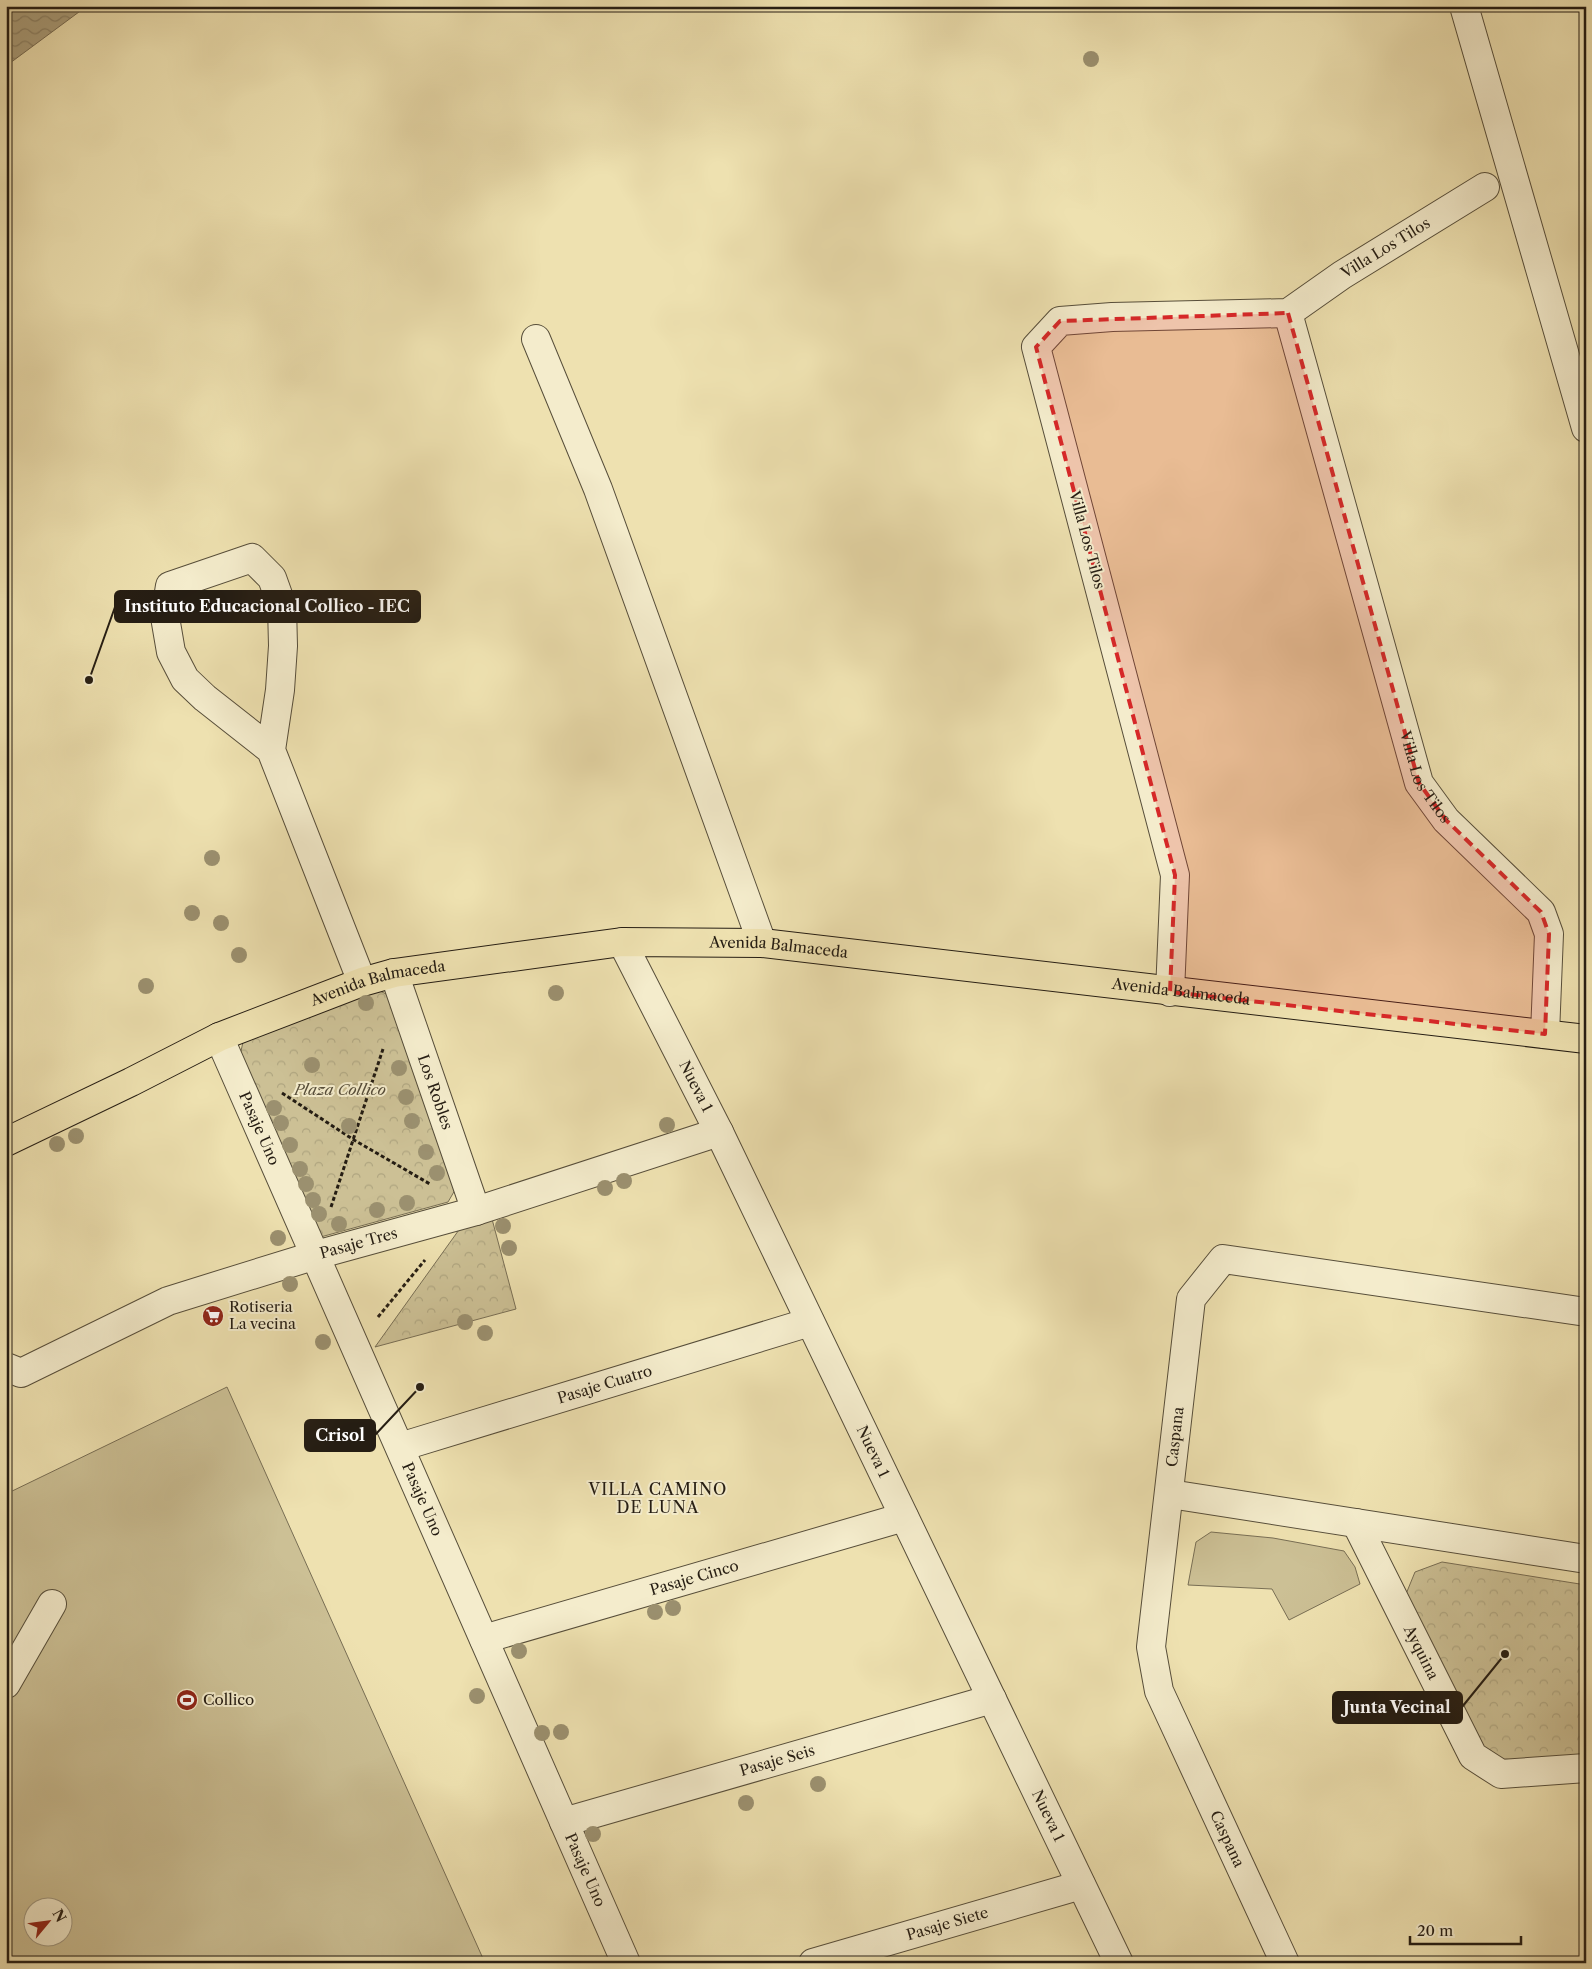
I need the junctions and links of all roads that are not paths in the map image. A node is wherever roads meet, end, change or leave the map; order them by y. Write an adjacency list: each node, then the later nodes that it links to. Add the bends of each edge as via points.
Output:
1 (1464, 6): 5 (street)
2 (1485, 187): 3 (street, Villa Los Tilos, via 1342,275)
3 (1288, 313): 11 (street, Villa Los Tilos, via 1060,321 1036,347 1175,875); 12 (street, Villa Los Tilos, via 1419,783 1446,820 1540,912 1549,934)
4 (536, 339): 8 (street, via 598,489)
5 (1586, 428)
6 (271, 750): 6 (street, via 280,690 282,606 272,578 252,558 170,586 165,617 171,652 185,679); 10 (street)
7 (622, 942): 8 (main road, Avenida Balmaceda); 9 (main road, Avenida Balmaceda); 15 (street, Nueva 1)
8 (762, 943): 11 (main road, Avenida Balmaceda)
9 (394, 973): 10 (main road, Avenida Balmaceda); 17 (street, Los Robles)
10 (362, 982): 13 (main road, Avenida Balmaceda)
11 (1170, 992): 12 (main road, Avenida Balmaceda)
12 (1545, 1034): 14 (main road, Avenida Balmaceda)
13 (219, 1037): 16 (main road, Avenida Balmaceda); 18 (street, Pasaje Uno)
14 (1586, 1039)
15 (719, 1132): 17 (street, Pasaje Tres); 20 (street, Nueva 1)
16 (6, 1142)
17 (476, 1211): 18 (street, Pasaje Tres)
18 (316, 1255): 21 (street, Pasaje Tres, via 168,1301 21,1373); 22 (street, Pasaje Uno)
19 (1586, 1312): 23 (street, Caspana, via 1223,1259 1191,1298)
20 (810, 1322): 22 (street, Pasaje Cuatro); 24 (street, Nueva 1)
21 (6, 1367)
22 (400, 1447): 28 (street, Pasaje Uno)
23 (1170, 1494): 25 (street); 37 (street, Caspana, via 1151,1647 1158,1691)
24 (904, 1517): 28 (street, Pasaje Cinco); 30 (street, Nueva 1)
25 (1356, 1523): 26 (street); 31 (street, Ayquina, via 1473,1756 1501,1774)
26 (1586, 1559)
27 (52, 1604): 29 (street)
28 (484, 1639): 32 (street, Pasaje Uno)
29 (6, 1684)
30 (992, 1699): 32 (street, Pasaje Seis); 33 (street, Nueva 1)
31 (1586, 1768)
32 (564, 1822): 34 (street, Pasaje Uno)
33 (1081, 1885): 35 (street, Pasaje Siete); 36 (street, Nueva 1)
34 (626, 1963)
35 (813, 1963)
36 (1119, 1963)
37 (1285, 1963)

